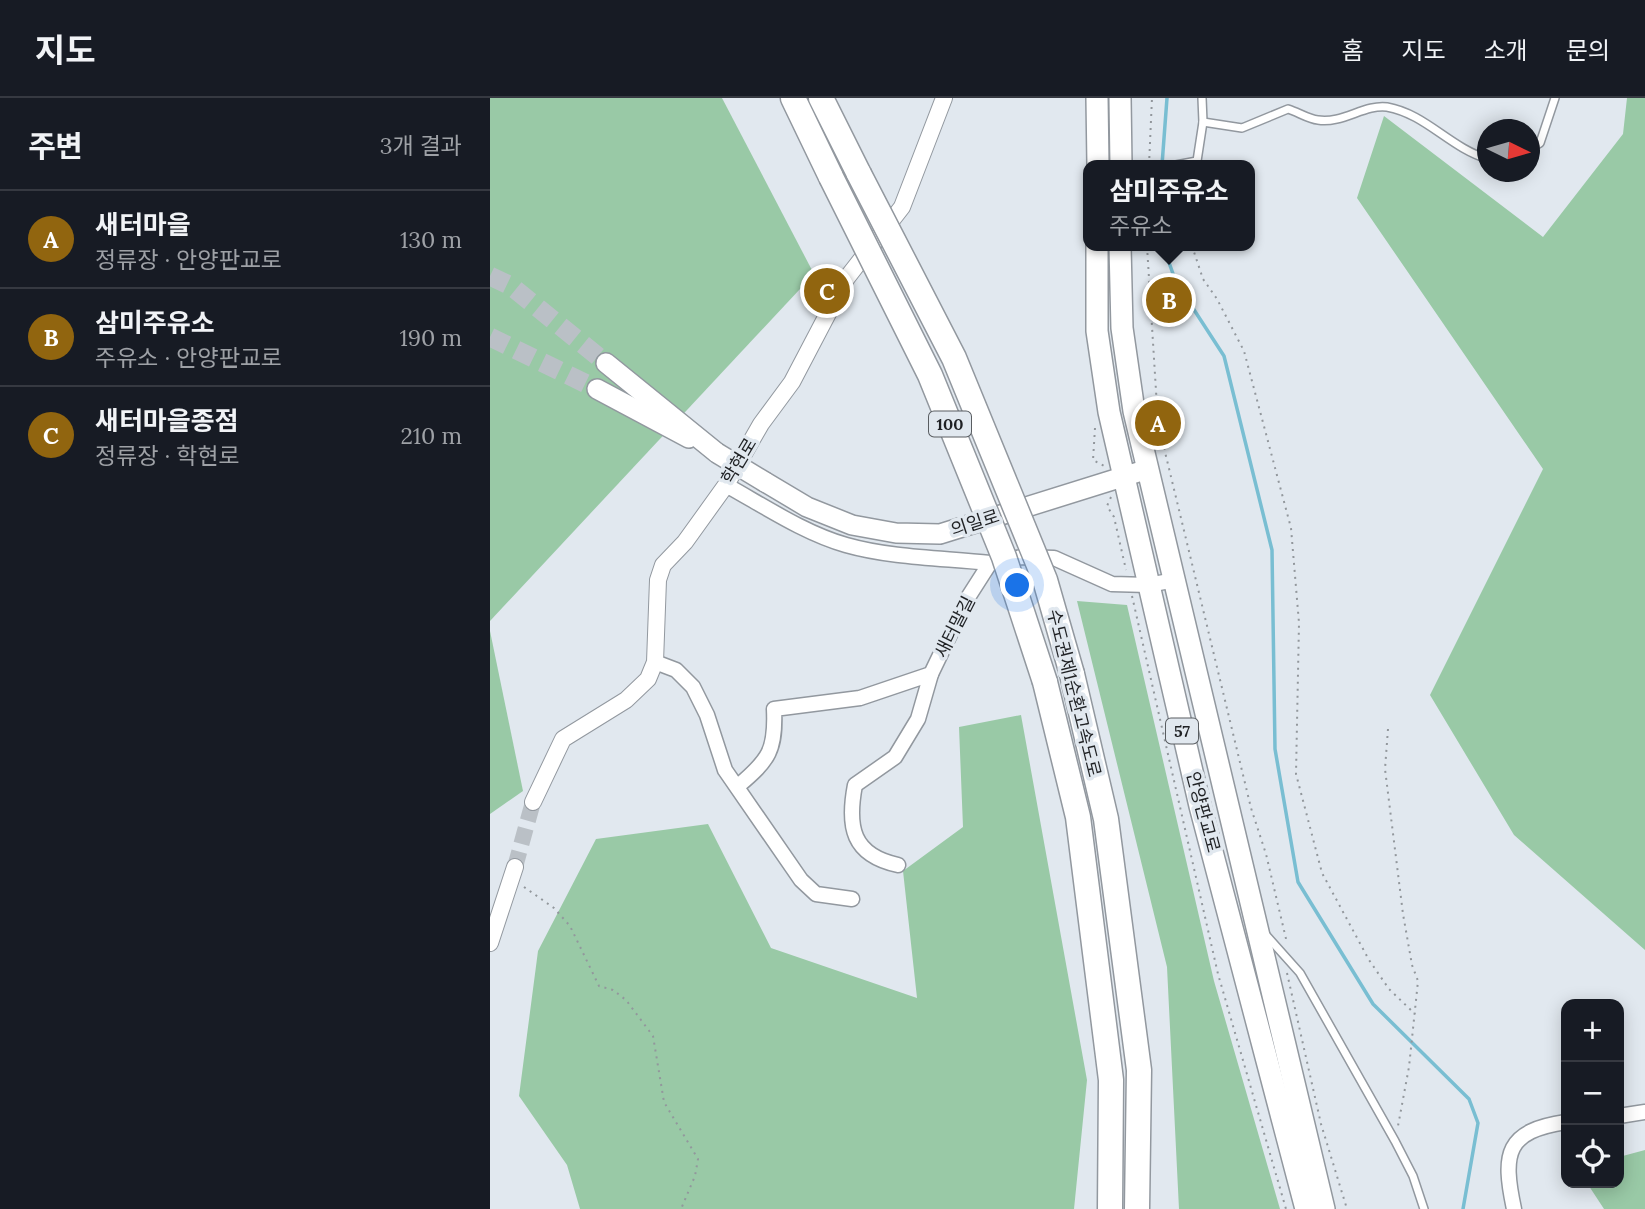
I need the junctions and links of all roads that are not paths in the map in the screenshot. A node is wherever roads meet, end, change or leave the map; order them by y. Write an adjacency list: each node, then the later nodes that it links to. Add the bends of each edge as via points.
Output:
1 (793, 98): 37 (highway, 수도권제1순환고속도로 / 100, bridge, via 930,375 1004,557 1045,682 1078,817 1111,1080)
2 (821, 98): 38 (highway, 수도권제1순환고속도로 / 100, bridge, via 969,394 1045,580 1072,674 1106,819 1139,1070)
3 (944, 98): 21 (street, 학현로, via 902,207 846,279 792,382)
4 (1097, 98): 11 (main road)
5 (1120, 98): 12 (main road)
6 (1202, 98): 8 (lane)
7 (1555, 98): 9 (lane)
8 (1203, 122): 10 (lane, via 1242,128 1288,109 1331,120 1385,107 1411,115 1464,152); 13 (lane)
9 (1540, 143)
10 (1477, 156)
11 (1098, 160)
12 (1121, 160)
13 (1197, 160)
14 (1097, 251): 20 (main road, 안양판교로 / 57, via 1100,361)
15 (1120, 251): 19 (main road, 안양판교로 / 57, via 1122,328)
16 (606, 363): 18 (main road)
17 (597, 389): 18 (main road)
18 (717, 453): 20 (main road, 의일로, bridge, via 807,507 852,526 896,533 940,534)
19 (1148, 468): 20 (main road, 의일로); 23 (main road, 안양판교로 / 57)
20 (1125, 475): 24 (main road, 안양판교로 / 57)
21 (726, 485): 22 (street, via 783,518 845,545); 25 (street, 학현로, via 663,565 657,580)
22 (990, 563): 24 (street, via 1054,558 1112,584); 26 (street, 새터말길, via 967,599)
23 (1175, 580): 24 (street); 32 (main road, 안양판교로 / 57)
24 (1148, 585): 39 (main road, 안양판교로 / 57, via 1200,806)
25 (655, 662): 27 (street, via 676,670 693,687 725,770); 28 (street, via 642,688 563,739)
26 (932, 674): 27 (street, 새터말길, via 860,698 774,709 775,740 764,764); 29 (street, via 918,719 895,757 855,785 850,814 858,843 877,860)
27 (738, 786): 31 (street, via 801,880 816,894)
28 (533, 802)
29 (898, 865)
30 (513, 873): 33 (street)
31 (852, 899)
32 (1257, 922): 40 (main road, 안양판교로 / 57); 41 (lane, via 1300,973 1395,1141)
33 (490, 943)
34 (1645, 1112): 35 (street)
35 (1624, 1115)
36 (1561, 1123): 42 (street, via 1520,1136 1511,1148 1507,1172)
37 (1110, 1209)
38 (1137, 1209)
39 (1306, 1209)
40 (1324, 1209)
41 (1424, 1209)
42 (1514, 1209)

